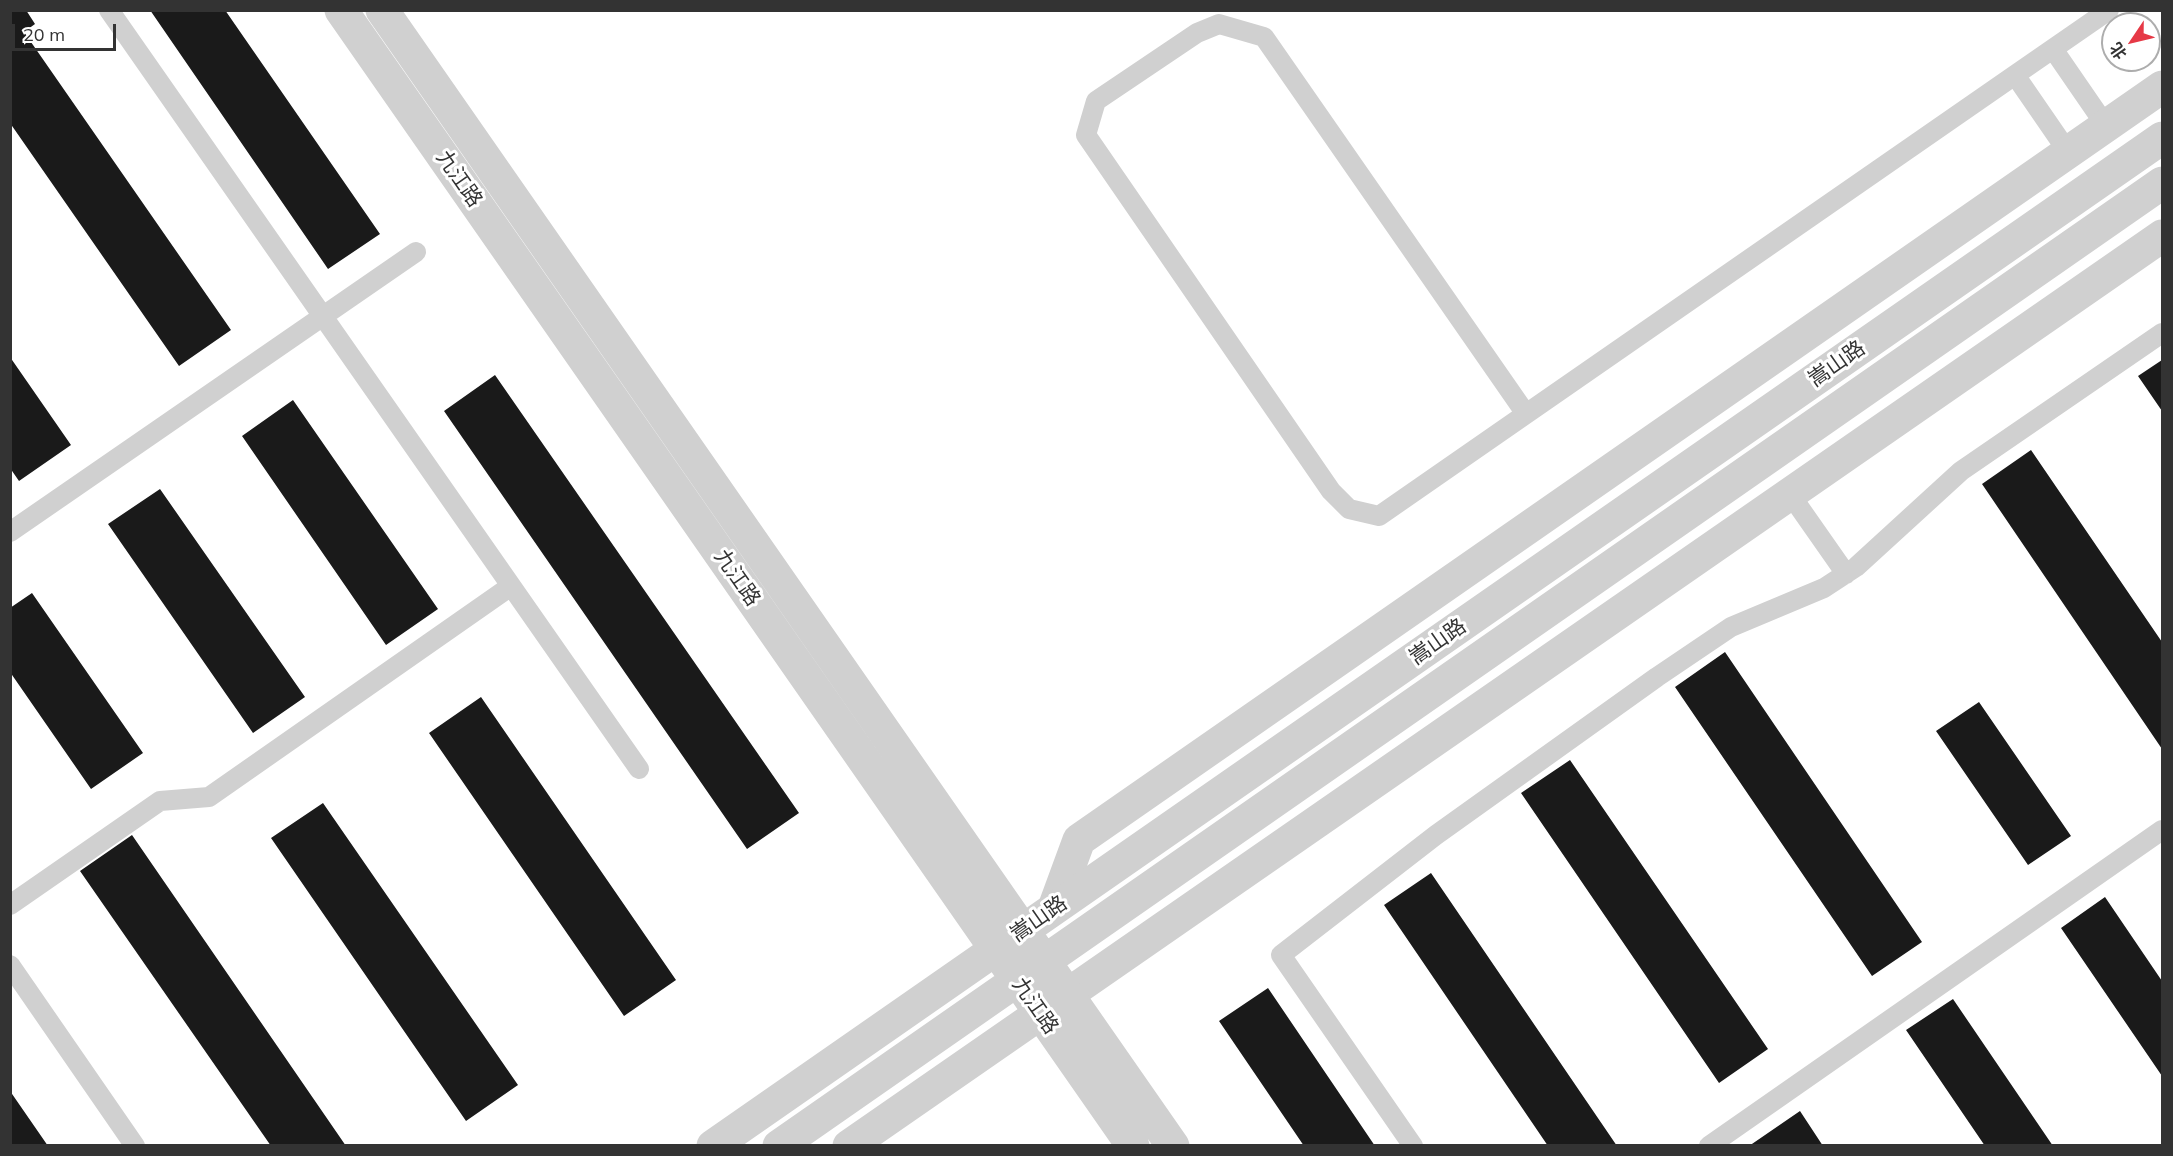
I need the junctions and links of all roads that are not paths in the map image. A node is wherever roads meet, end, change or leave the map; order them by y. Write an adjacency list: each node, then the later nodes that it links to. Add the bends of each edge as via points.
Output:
1 (109, 10): 14 (lane)
2 (341, 10): 26 (street, 九江路)
3 (382, 10): 25 (street, 九江路)
4 (2109, 10): 5 (lane)
5 (2053, 49): 6 (lane); 8 (lane)
6 (2015, 75): 10 (lane); 16 (lane)
7 (2163, 87): 8 (street)
8 (2106, 126): 10 (street)
9 (2163, 138): 24 (street, 嵩山路)
10 (2068, 152): 24 (street, via 1079,840)
11 (2163, 183): 27 (street, 嵩山路)
12 (2163, 236): 17 (street)
13 (416, 252): 14 (lane)
14 (323, 316): 18 (lane); 20 (lane)
15 (2163, 333): 19 (lane, via 1961,471)
16 (1526, 414): 16 (lane, via 1264,37 1219,24 1197,33 1096,101 1086,135 1331,491 1349,509 1379,516)
17 (1790, 494): 19 (lane); 30 (street)
18 (10, 532)
19 (1846, 574): 38 (lane, via 1824,588 1731,627 1436,835 1281,955)
20 (511, 586): 21 (lane); 23 (lane, via 208,797 160,801)
21 (639, 769)
22 (2163, 830): 39 (lane)
23 (10, 905)
24 (1054, 908): 25 (street, 嵩山路)
25 (1023, 930): 26 (street, 嵩山路); 27 (street, 九江路)
26 (995, 949): 29 (street, 九江路); 33 (street, 嵩山路)
27 (1045, 960): 29 (street, 嵩山路); 30 (street, 九江路)
28 (10, 965): 32 (lane)
29 (1017, 980): 31 (street, 九江路); 34 (street, 嵩山路)
30 (1068, 994): 31 (street); 37 (street, 九江路)
31 (1040, 1013): 35 (street); 36 (street, 九江路)
32 (135, 1146)
33 (713, 1146)
34 (779, 1146)
35 (849, 1146)
36 (1132, 1146)
37 (1173, 1146)
38 (1413, 1146)
39 (1709, 1146)

